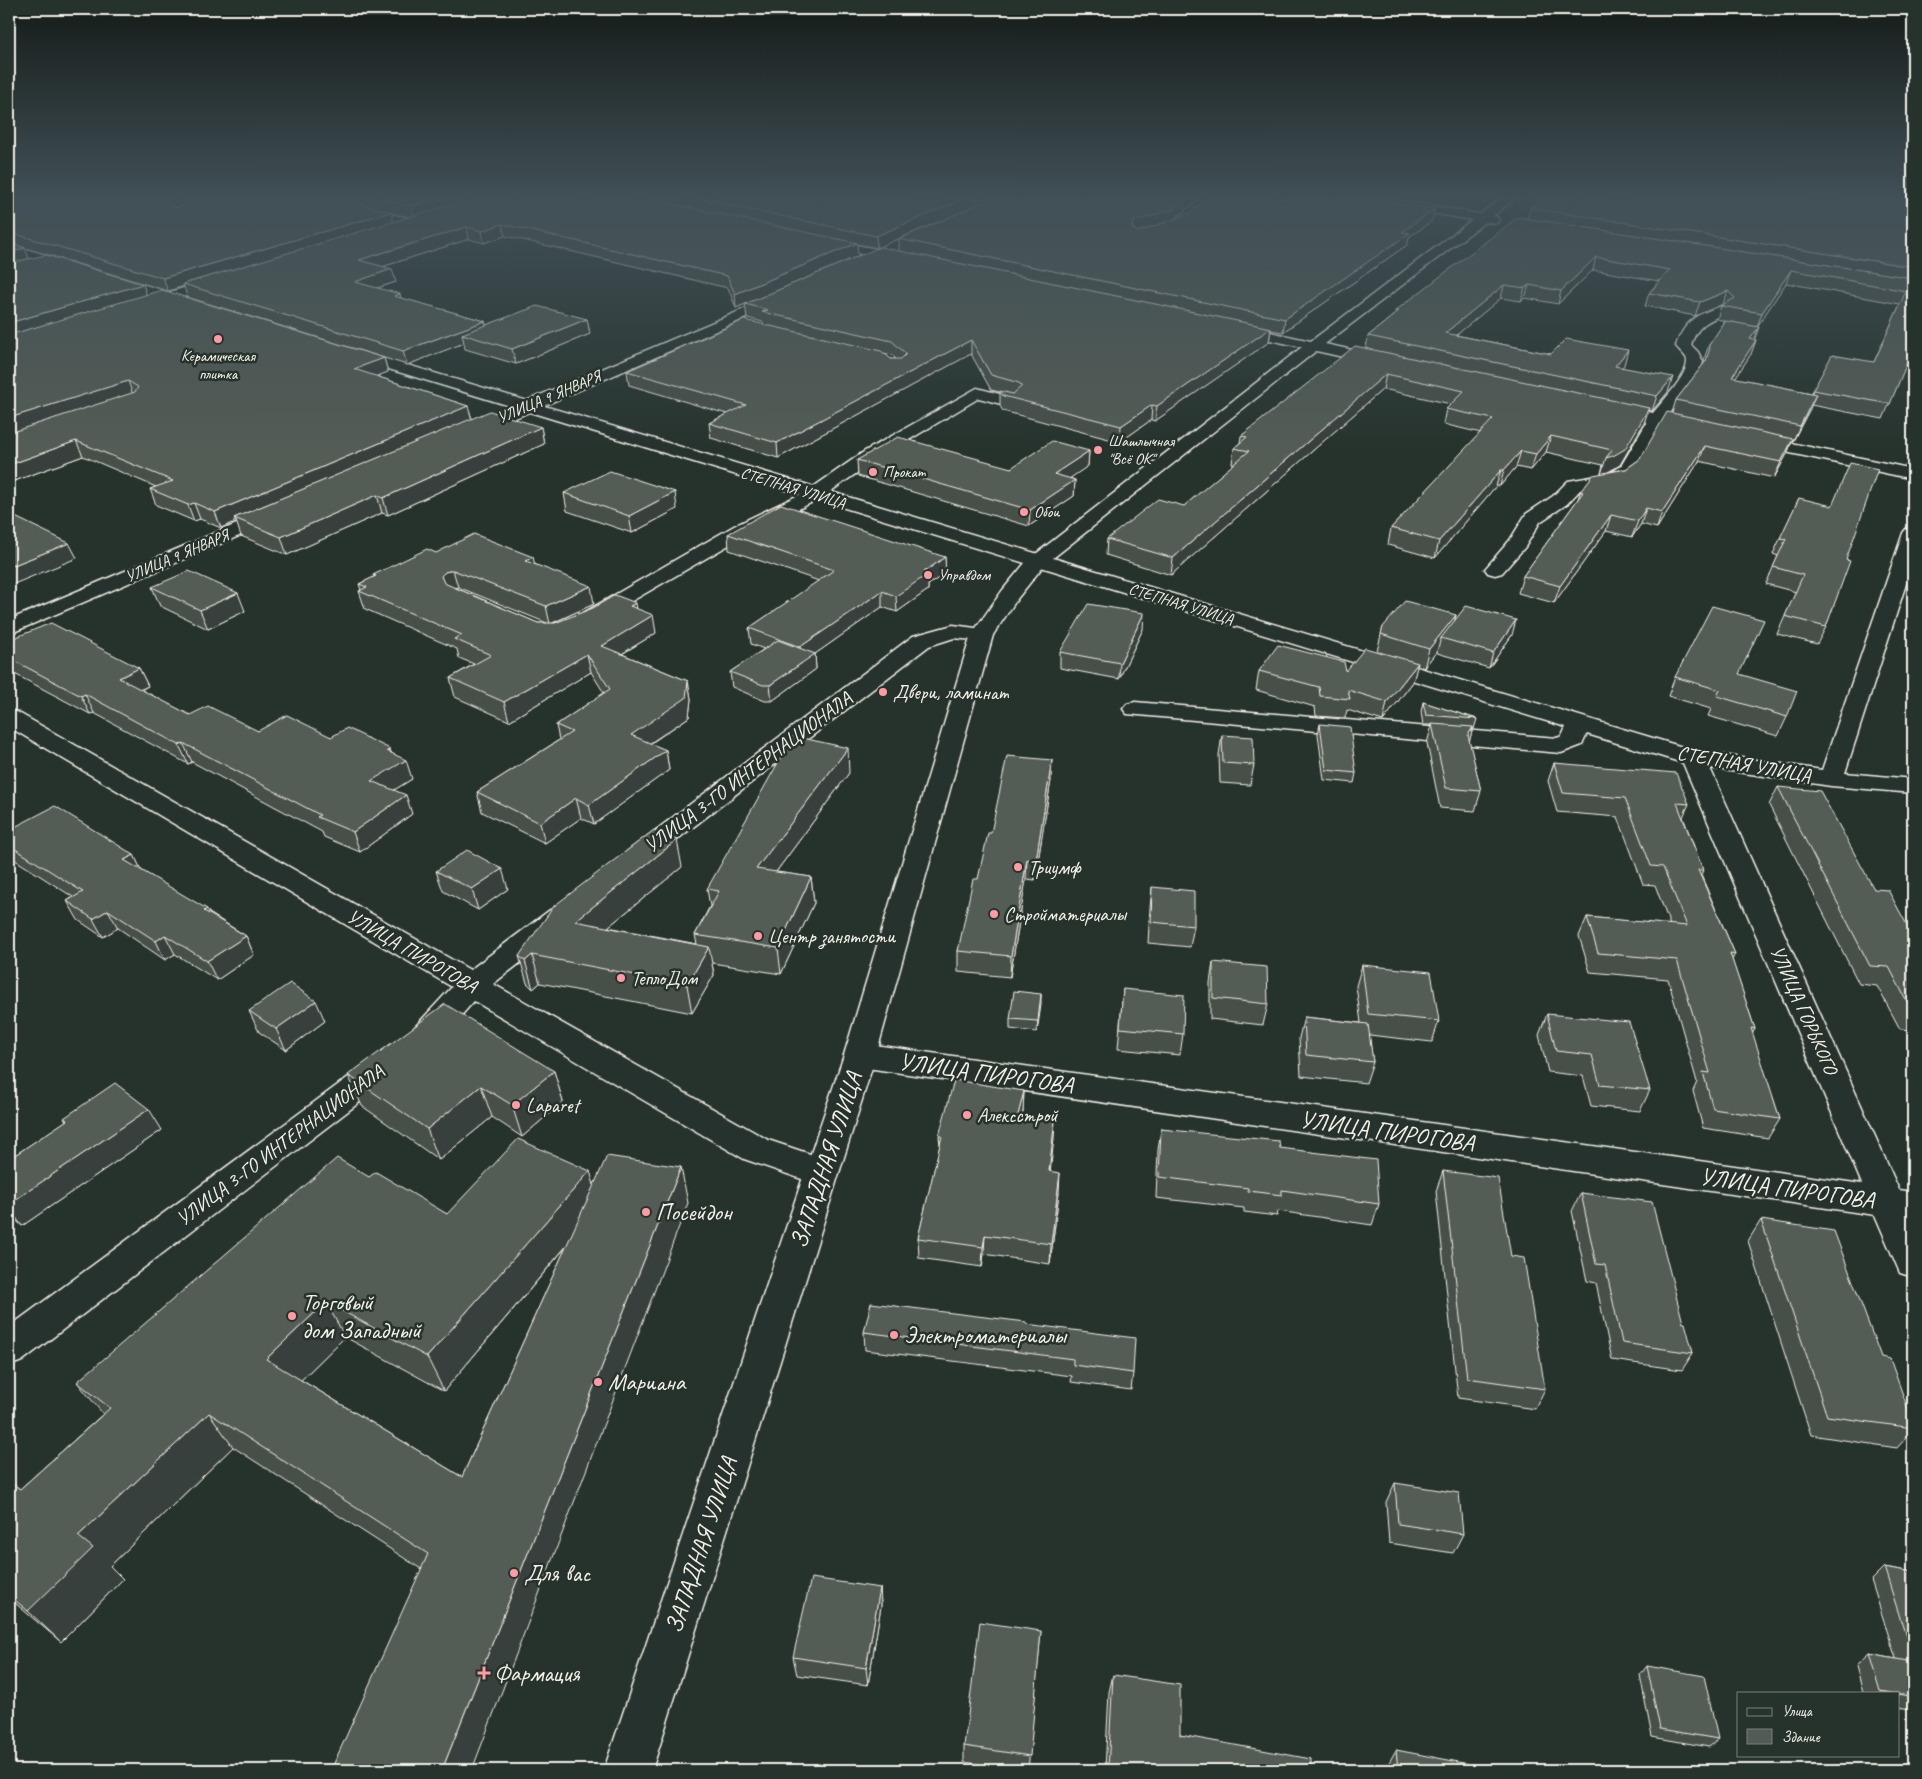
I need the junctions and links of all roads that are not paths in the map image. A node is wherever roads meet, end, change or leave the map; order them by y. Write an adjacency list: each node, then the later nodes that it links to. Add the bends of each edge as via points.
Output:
1 (120, 282): 5 (street)
2 (219, 282): 5 (street)
3 (1398, 282): 12 (street)
4 (793, 292): 9 (street, УЛИЦА 9 ЯНВАРЯ)
5 (170, 297): 6 (street); 7 (street)
6 (132, 308)
7 (207, 308)
8 (1722, 310): 18 (street, via 1696,320 1687,332 1683,346 1693,355 1695,362)
9 (722, 323): 11 (street); 17 (street, УЛИЦА 9 ЯНВАРЯ)
10 (1218, 325): 12 (street)
11 (749, 329)
12 (1313, 346): 14 (street); 26 (street)
13 (338, 349): 17 (street, СТЕПНАЯ УЛИЦА)
14 (1400, 364)
15 (1012, 402): 23 (street, via 978,393 871,454)
16 (1591, 405): 18 (street)
17 (525, 408): 21 (street, УЛИЦА 9 ЯНВАРЯ); 23 (street, СТЕПНАЯ УЛИЦА)
18 (1658, 419): 19 (street); 27 (street, via 1628,469 1614,479 1574,486 1533,518 1518,543)
19 (1714, 431)
20 (1743, 437): 22 (street)
21 (453, 438)
22 (1913, 474)
23 (815, 494): 26 (street, СТЕПНАЯ УЛИЦА); 28 (street, via 741,530 662,578)
24 (290, 508): 29 (street, УЛИЦА 9 ЯНВАРЯ)
25 (1913, 533): 35 (street)
26 (1038, 560): 30 (street, ЗАПАДНАЯ УЛИЦА); 33 (street, СТЕПНАЯ УЛИЦА)
27 (1495, 569)
28 (572, 625)
29 (9, 628)
30 (982, 635): 37 (street, УЛИЦА 3-ГО ИНТЕРНАЦИОНАЛА, via 953,632 921,641); 40 (street, ЗАПАДНАЯ УЛИЦА)
31 (1136, 709): 33 (street, via 1561,746 1573,740)
32 (9, 717): 39 (street, УЛИЦА ПИРОГОВА)
33 (1579, 724): 34 (street, СТЕПНАЯ УЛИЦА)
34 (1693, 758): 35 (street, СТЕПНАЯ УЛИЦА); 42 (street, УЛИЦА ГОРЬКОГО)
35 (1832, 779): 36 (street, СТЕПНАЯ УЛИЦА)
36 (1913, 786)
37 (618, 872)
38 (579, 902): 39 (street, УЛИЦА 3-ГО ИНТЕРНАЦИОНАЛА)
39 (471, 985): 41 (street, УЛИЦА ПИРОГОВА, via 756,1150); 44 (street, УЛИЦА 3-ГО ИНТЕРНАЦИОНАЛА, via 434,1029)
40 (860, 1055): 41 (street, ЗАПАДНАЯ УЛИЦА); 42 (street, УЛИЦА ПИРОГОВА)
41 (822, 1172): 45 (street, ЗАПАДНАЯ УЛИЦА)
42 (1901, 1205): 43 (street, УЛИЦА ГОРЬКОГО)
43 (1913, 1262)
44 (9, 1349)
45 (628, 1770)

